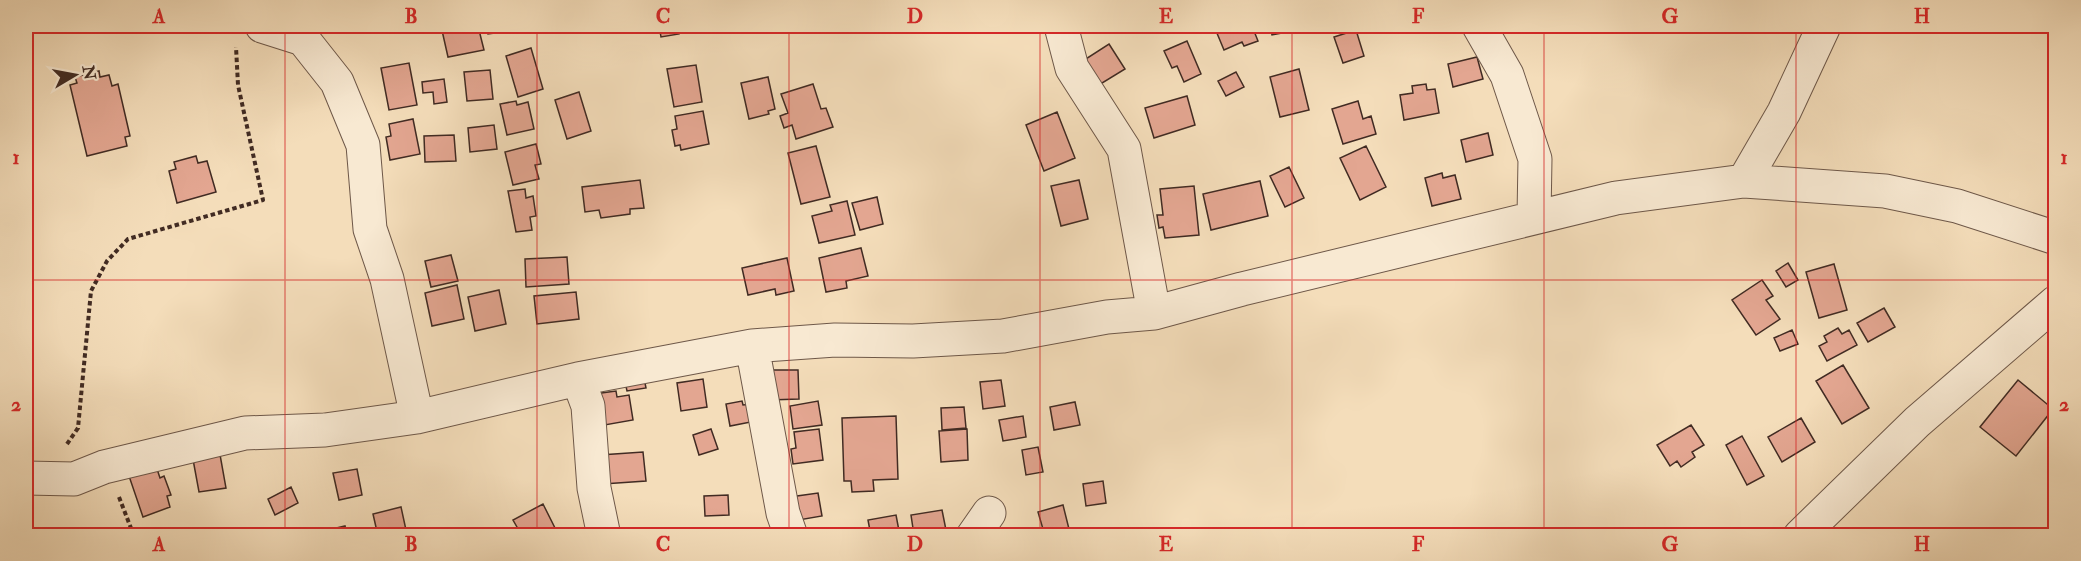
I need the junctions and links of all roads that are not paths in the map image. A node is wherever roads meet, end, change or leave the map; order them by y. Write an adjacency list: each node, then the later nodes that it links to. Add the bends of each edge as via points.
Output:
1 (1061, 26): 9 (street, via 1072,68 1124,149)
2 (1479, 26): 6 (street, via 1507,75 1535,159)
3 (1824, 26): 5 (street, via 1785,112)
4 (249, 31): 12 (street, via 303,39 337,82 363,146 370,229 387,279)
5 (1744, 182): 6 (street, via 1616,198); 7 (street, via 1885,191 1957,206)
6 (1534, 216): 9 (street)
7 (2055, 238)
8 (2055, 302): 16 (street, via 1917,422)
9 (1154, 313): 10 (street, via 1107,317 1003,336)
10 (752, 346): 11 (street); 15 (street, via 783,513)
11 (578, 379): 12 (street); 14 (street, via 588,406 594,488)
12 (417, 417): 13 (street, via 325,430 245,432 104,467 74,479)
13 (36, 478)
14 (604, 536)
15 (792, 536)
16 (1800, 536)

